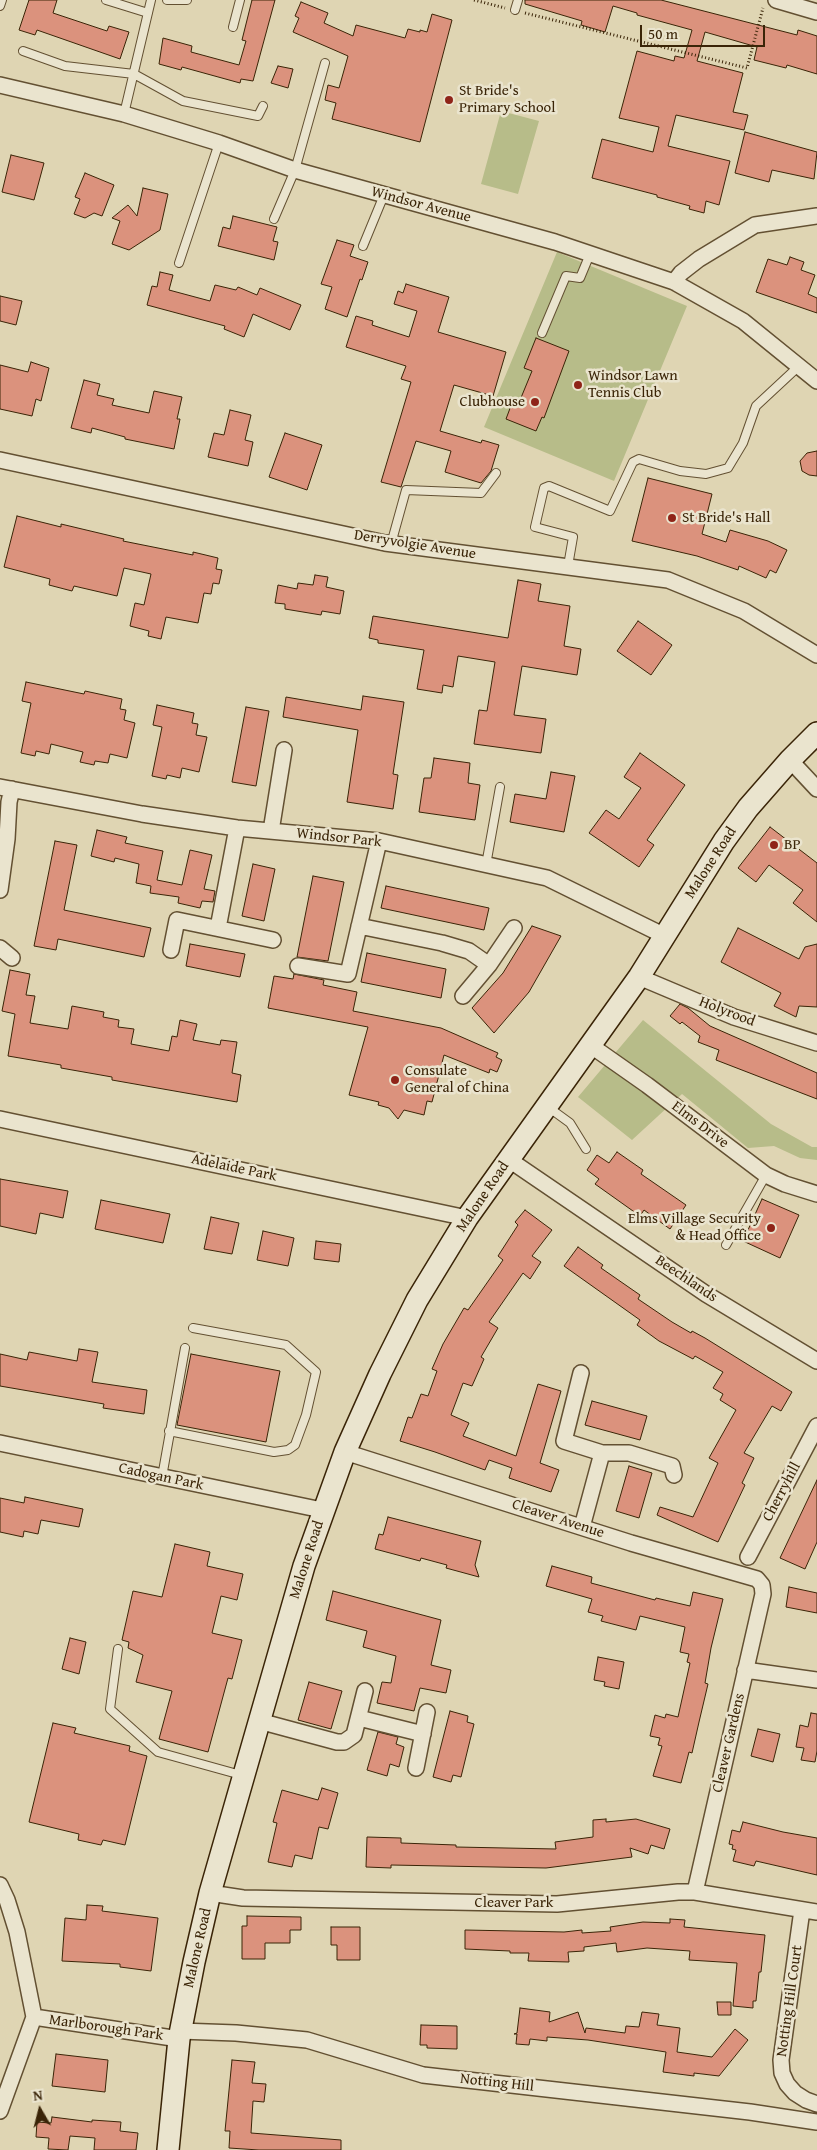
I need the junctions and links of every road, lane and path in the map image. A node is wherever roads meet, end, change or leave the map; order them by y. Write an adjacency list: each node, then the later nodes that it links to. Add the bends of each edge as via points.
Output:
1 (2, 0): 11 (lane)
2 (106, 0): 14 (lane)
3 (151, 0): 14 (lane)
4 (167, 0): 5 (lane)
5 (188, 0)
6 (240, 0): 15 (lane)
7 (474, 0): 12 (path)
8 (518, 0): 12 (lane)
9 (765, 0): 12 (path, via 747,68)
10 (776, 0): 13 (street)
11 (0, 6)
12 (515, 10)
13 (817, 12)
14 (148, 13): 18 (lane)
15 (233, 27)
16 (23, 51): 18 (lane, via 66,66)
17 (325, 63): 23 (lane)
18 (134, 74): 20 (lane, via 183,101 258,116); 21 (lane)
19 (0, 85): 21 (street, Windsor Avenue)
20 (263, 106)
21 (124, 114): 22 (street, Windsor Avenue)
22 (219, 143): 23 (street, Windsor Avenue); 29 (lane)
23 (295, 170): 24 (street, Windsor Avenue); 26 (lane)
24 (384, 195): 27 (lane); 28 (street, Windsor Avenue)
25 (817, 216): 30 (street, via 755,225 699,259)
26 (274, 219)
27 (362, 246)
28 (590, 254): 30 (street, Windsor Avenue); 31 (lane, via 580,278 566,276)
29 (178, 263)
30 (674, 282): 32 (street, Windsor Avenue, via 743,321)
31 (542, 333)
32 (799, 366): 33 (street, Windsor Avenue); 37 (lane, via 756,406 743,443 728,468 706,474 680,471 639,459 632,462 610,511 549,486 544,488 535,527 573,537)
33 (817, 381)
34 (0, 460): 36 (street, Derryvolgie Avenue)
35 (496, 473): 36 (lane, via 481,493 406,490)
36 (392, 544): 37 (street, Derryvolgie Avenue)
37 (568, 566): 38 (street, Derryvolgie Avenue, via 668,580 744,611)
38 (817, 655)
39 (817, 733): 41 (main road, Malone Road)
40 (284, 750): 46 (street)
41 (790, 760): 44 (street); 53 (main road, Malone Road, via 724,841)
42 (500, 787): 48 (lane)
43 (6, 788): 45 (street, Windsor Park); 49 (street, via 7,839)
44 (817, 789)
45 (237, 828): 46 (street, Windsor Park); 51 (street)
46 (271, 831): 47 (street, Windsor Park)
47 (379, 841): 48 (street, Windsor Park); 50 (street)
48 (486, 866): 53 (street, Windsor Park, via 547,878)
49 (0, 890)
50 (359, 926): 58 (street, via 469,951); 59 (street, via 348,974)
51 (218, 928): 54 (street); 56 (street, via 177,920)
52 (514, 928): 58 (street)
53 (665, 936): 60 (main road, Malone Road)
54 (273, 940)
55 (0, 948): 57 (street)
56 (171, 950)
57 (12, 958)
58 (489, 965): 61 (street)
59 (298, 966)
60 (638, 977): 62 (street, Holyrood, via 734,1016); 63 (main road, Malone Road)
61 (464, 996)
62 (817, 1043)
63 (590, 1045): 64 (main road, Malone Road); 68 (street, Elms Drive)
64 (546, 1106): 66 (lane, via 570,1123); 67 (main road, Malone Road)
65 (0, 1119): 70 (street, Adelaide Park)
66 (586, 1149)
67 (508, 1159): 70 (main road, Malone Road); 74 (street, Beechlands, via 706,1294)
68 (766, 1175): 69 (street, Elms Drive); 71 (lane)
69 (817, 1194)
70 (467, 1218): 79 (main road, Malone Road, via 417,1300)
71 (726, 1244)
72 (193, 1328): 77 (lane, via 286,1345 316,1372 306,1415 295,1445 288,1450 274,1452)
73 (185, 1348): 77 (lane)
74 (817, 1361)
75 (582, 1373): 80 (street, via 564,1441)
76 (817, 1426): 85 (street, Cherryhill)
77 (169, 1431): 82 (lane)
78 (0, 1443): 82 (street, Cadogan Park)
79 (345, 1452): 83 (main road, Malone Road); 84 (street, Cleaver Avenue)
80 (602, 1454): 81 (street, via 629,1452 672,1466); 84 (street)
81 (674, 1475)
82 (162, 1477): 83 (street, Cadogan Park)
83 (322, 1510): 93 (main road, Malone Road)
84 (582, 1527): 86 (street, Cleaver Avenue, via 757,1579)
85 (748, 1557)
86 (763, 1594): 88 (street, Cleaver Gardens)
87 (118, 1649): 96 (lane, via 110,1709 158,1752)
88 (745, 1670): 89 (street); 98 (street, Cleaver Gardens)
89 (817, 1680)
90 (365, 1691): 92 (street)
91 (427, 1712): 94 (street)
92 (359, 1718): 93 (street, via 354,1736 344,1742); 94 (street)
93 (259, 1721): 96 (main road, Malone Road)
94 (423, 1734): 95 (street)
95 (416, 1768)
96 (243, 1775): 99 (main road, Malone Road)
97 (0, 1885): 101 (street, via 16,1932)
98 (696, 1892): 99 (street, Cleaver Park, via 654,1893 557,1904 243,1898); 100 (street, Cleaver Park)
99 (210, 1893): 102 (main road, Malone Road)
100 (810, 1911): 104 (street, Notting Hill Court, via 781,2060 787,2084 795,2093)
101 (34, 2017): 102 (street, Marlborough Park); 103 (street)
102 (180, 2035): 106 (street, Notting Hill, via 236,2033 307,2040 423,2075); 107 (main road, Malone Road)
103 (2, 2094): 105 (street)
104 (817, 2104)
105 (0, 2111)
106 (817, 2122)
107 (168, 2150)

